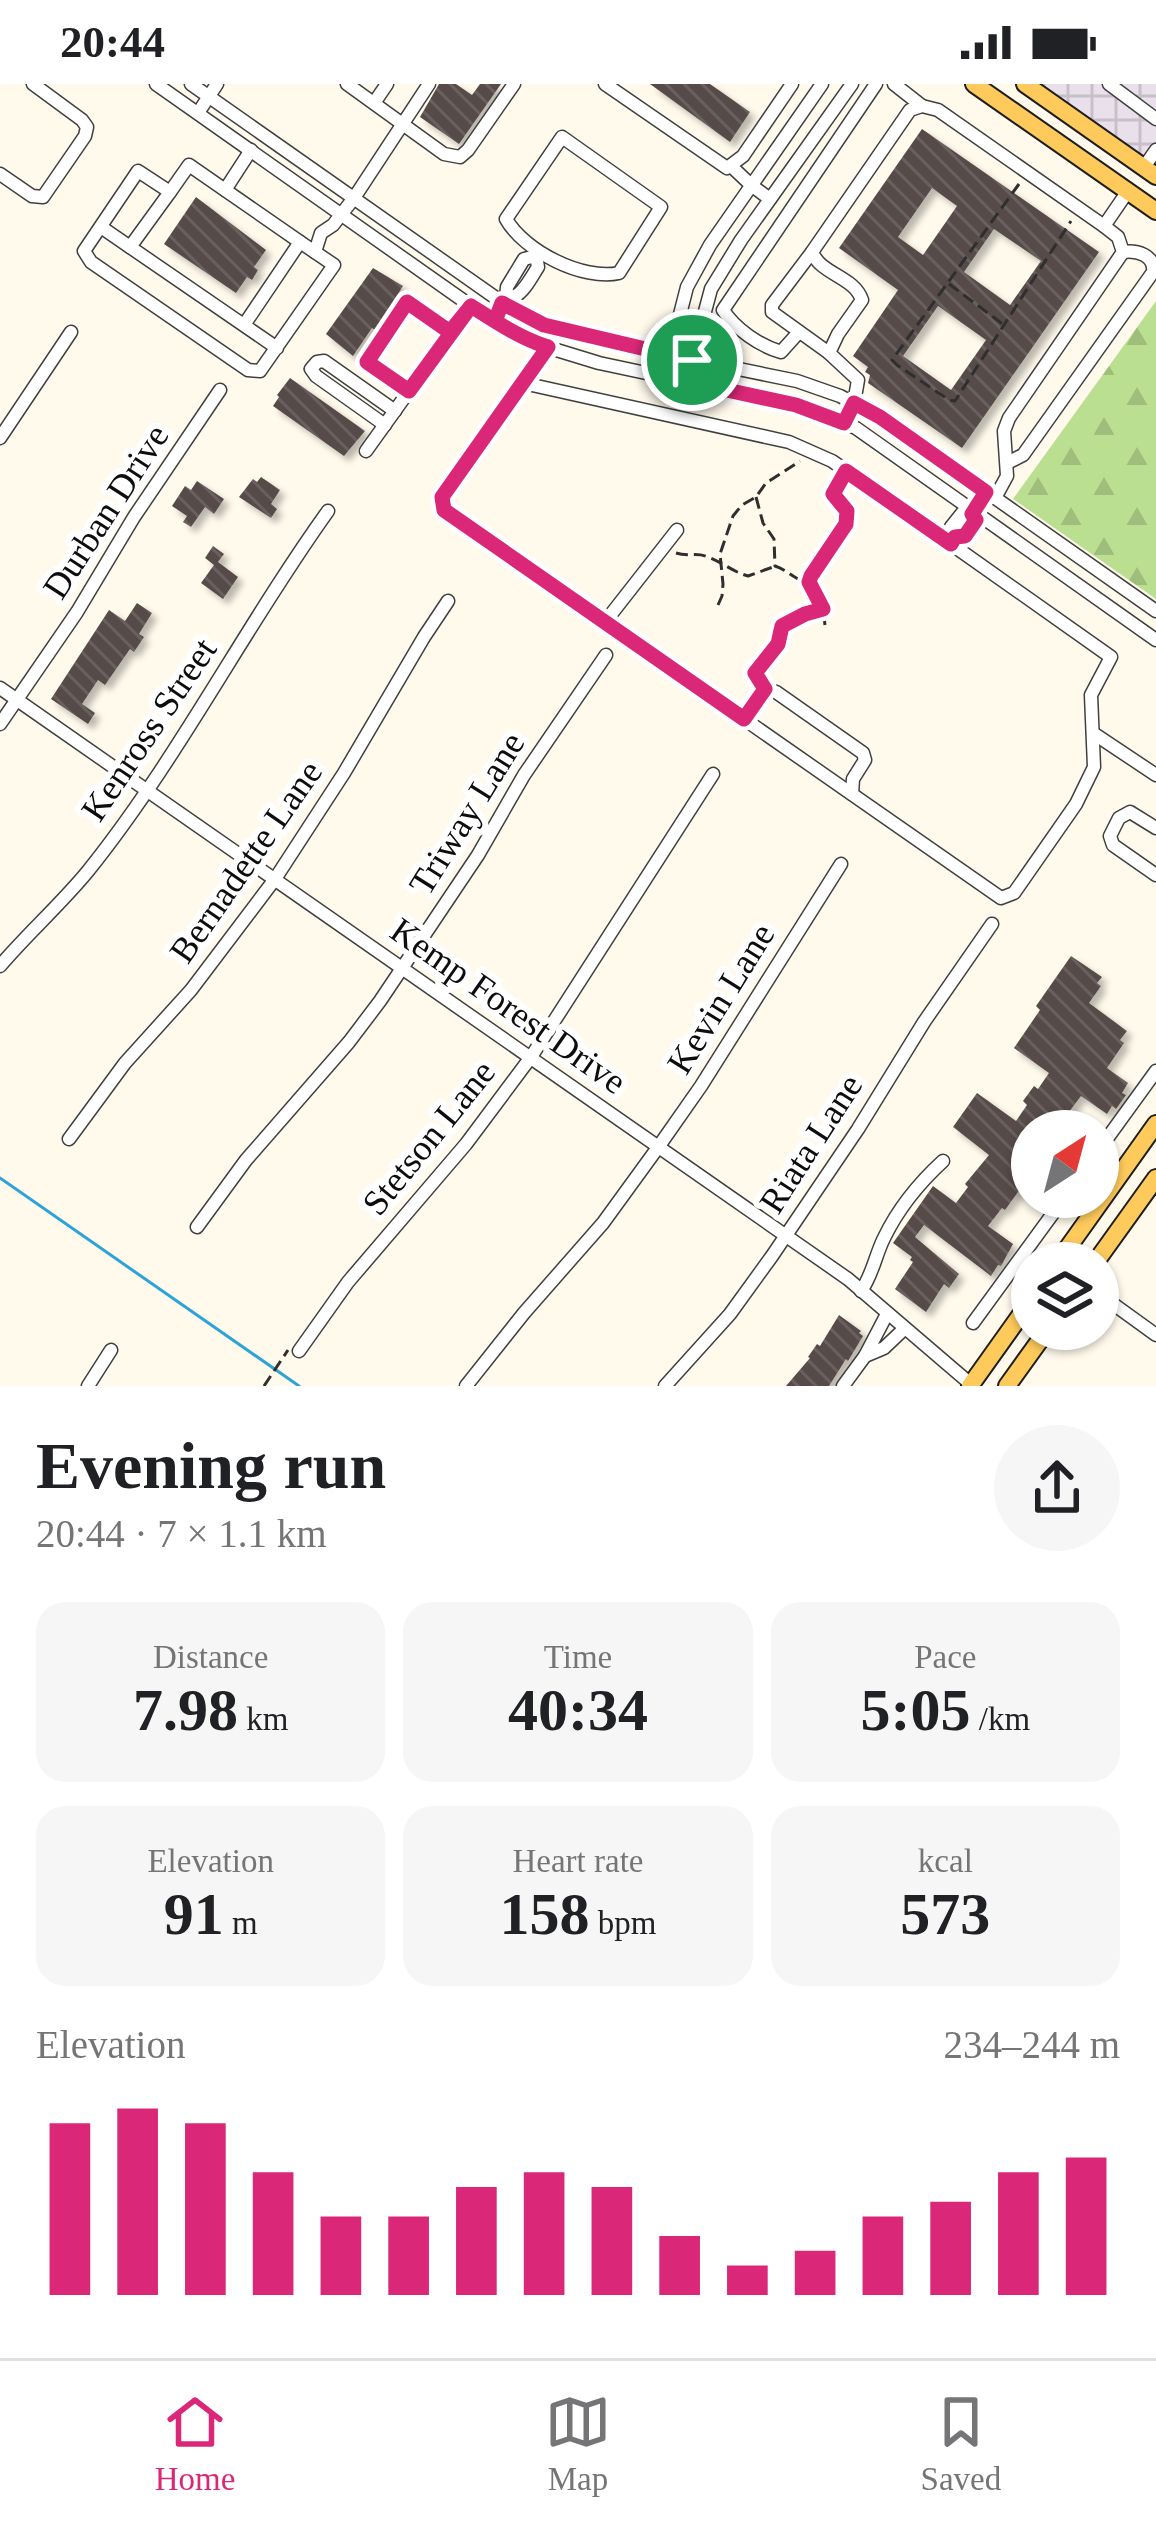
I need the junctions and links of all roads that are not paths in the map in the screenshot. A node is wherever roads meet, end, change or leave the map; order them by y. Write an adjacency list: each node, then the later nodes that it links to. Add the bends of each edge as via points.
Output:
1 (33, 84): 28 (street, via 82,119 85,136 43,196)
2 (156, 84): 18 (street)
3 (188, 84): 17 (street); 18 (street)
4 (347, 84): 19 (street)
5 (387, 84): 19 (street)
6 (429, 84): 23 (street)
7 (514, 84): 23 (street, via 460,157)
8 (605, 84): 26 (street)
9 (792, 84): 26 (street)
10 (822, 84): 29 (street)
11 (852, 84): 34 (street)
12 (875, 84): 53 (street, via 722,310)
13 (894, 84): 20 (street)
14 (974, 84): 31 (main road)
15 (1025, 84): 27 (main road)
16 (1109, 84): 22 (street)
17 (213, 90): 21 (street); 33 (street)
18 (177, 97): 21 (street)
19 (374, 103): 23 (street)
20 (922, 106): 38 (street); 42 (street, via 910,110)
21 (198, 112): 24 (street)
22 (1156, 119)
23 (402, 124): 33 (street)
24 (251, 150): 30 (street); 36 (street)
25 (1156, 150): 27 (street)
26 (731, 166): 29 (street)
27 (1150, 171): 31 (main road)
28 (0, 174)
29 (751, 185): 34 (street); 57 (street, via 687,287)
30 (225, 190): 32 (street, via 189,165); 39 (street)
31 (1128, 191): 35 (main road); 38 (street)
32 (170, 192): 37 (street, via 138,171); 40 (street)
33 (353, 198): 36 (street); 45 (street)
34 (770, 199): 58 (street, via 710,289)
35 (1156, 211)
36 (338, 219): 41 (street); 47 (street)
37 (101, 226): 40 (street); 55 (street, via 84,251 91,262 248,370 260,370)
38 (1104, 226): 43 (street)
39 (300, 242): 41 (street); 49 (street)
40 (130, 247): 49 (street)
41 (315, 252): 55 (street, via 334,265)
42 (812, 252): 46 (street); 56 (street, via 862,300)
43 (1123, 252): 70 (street, via 1009,418); 70 (street, via 1150,258 1153,272 1023,455)
44 (537, 255): 44 (street, via 506,219 562,137 661,207 619,273); 45 (street, via 538,267)
45 (504, 301): 48 (street); 57 (street, via 544,325)
46 (772, 305): 52 (street); 53 (street)
47 (471, 306): 48 (street); 51 (street)
48 (495, 321): 54 (street)
49 (244, 325): 55 (street)
50 (71, 332): 68 (street)
51 (450, 332): 63 (street); 63 (street, via 407,302 367,362)
52 (799, 332): 53 (street, via 782,352); 56 (street)
53 (750, 335)
54 (548, 347): 59 (street); 61 (street)
55 (277, 348)
56 (830, 353): 64 (street, via 858,380)
57 (670, 355): 58 (street); 59 (street)
58 (692, 360): 60 (street); 64 (street, via 797,381)
59 (664, 377): 60 (street)
60 (690, 382): 66 (street)
61 (524, 383): 75 (street, via 789,442); 80 (street, via 442,497 444,510)
62 (220, 389): 84 (street, Durban Drive)
63 (409, 391): 65 (street)
64 (854, 403): 66 (street); 71 (street)
65 (395, 411): 67 (street); 67 (street, via 324,361 311,369)
66 (844, 423): 73 (street)
67 (386, 424): 69 (street)
68 (0, 437)
69 (366, 452)
70 (1007, 463): 71 (street, via 1007,476)
71 (990, 495): 73 (street); 76 (street)
72 (328, 511): 90 (street, Kenross Street)
73 (973, 512): 75 (street, via 951,527); 78 (street)
74 (677, 530): 80 (street)
75 (953, 540): 87 (street, via 1111,657 1091,695)
76 (1123, 588): 78 (street); 79 (street)
77 (448, 601): 95 (street, Bernadette Lane)
78 (1110, 607): 81 (street)
79 (1156, 611)
80 (604, 622): 85 (street)
81 (1156, 640)
82 (606, 655): 98 (street, Triway Lane)
83 (0, 688): 84 (street, Kemp Forest Drive)
84 (17, 700): 86 (street, Durban Drive); 90 (street, Kemp Forest Drive)
85 (744, 719): 91 (street); 91 (street, via 765,689 776,692 863,753)
86 (0, 724)
87 (1093, 733): 89 (street); 91 (street, via 1094,767 1076,804 1014,893 1001,898)
88 (713, 774): 99 (street, Stetson Lane)
89 (1156, 775)
90 (146, 792): 95 (street, Kemp Forest Drive); 97 (street, Kenross Street, via 87,872)
91 (852, 794)
92 (1156, 828): 94 (street, via 1130,812 1110,836)
93 (841, 864): 104 (street, Kevin Lane)
94 (1156, 875)
95 (274, 879): 98 (street, Kemp Forest Drive); 103 (street, Bernadette Lane)
96 (992, 923): 113 (street, Riata Lane)
97 (0, 966)
98 (402, 968): 99 (street, Kemp Forest Drive); 111 (street, Triway Lane)
99 (531, 1057): 104 (street, Kemp Forest Drive); 125 (street, Stetson Lane)
100 (1156, 1071): 101 (street)
101 (1119, 1122)
102 (1156, 1124): 106 (main road)
103 (69, 1138)
104 (659, 1146): 113 (street, Kemp Forest Drive); 128 (street, Kevin Lane)
105 (943, 1161): 116 (street, via 890,1228)
106 (1119, 1175)
107 (1156, 1178): 115 (main road)
108 (1049, 1218): 119 (street)
109 (1060, 1218): 112 (street)
110 (1089, 1218): 112 (main road)
111 (196, 1227)
112 (1079, 1232): 114 (main road)
113 (785, 1235): 116 (street, Kemp Forest Drive); 129 (street, Riata Lane, via 730,1314)
114 (1072, 1242)
115 (1110, 1242)
116 (861, 1291): 118 (street, Kemp Forest Drive)
117 (1119, 1308): 122 (street)
118 (887, 1314): 120 (street, Kemp Forest Drive); 126 (street)
119 (973, 1323)
120 (904, 1329): 126 (street); 131 (street, Kemp Forest Drive)
121 (1011, 1329): 131 (main road)
122 (1156, 1335)
123 (111, 1350): 127 (street)
124 (1033, 1350): 132 (main road)
125 (293, 1352)
126 (865, 1356): 130 (street)
127 (88, 1386)
128 (466, 1386)
129 (665, 1386)
130 (843, 1386)
131 (971, 1386)
132 (1007, 1386)

